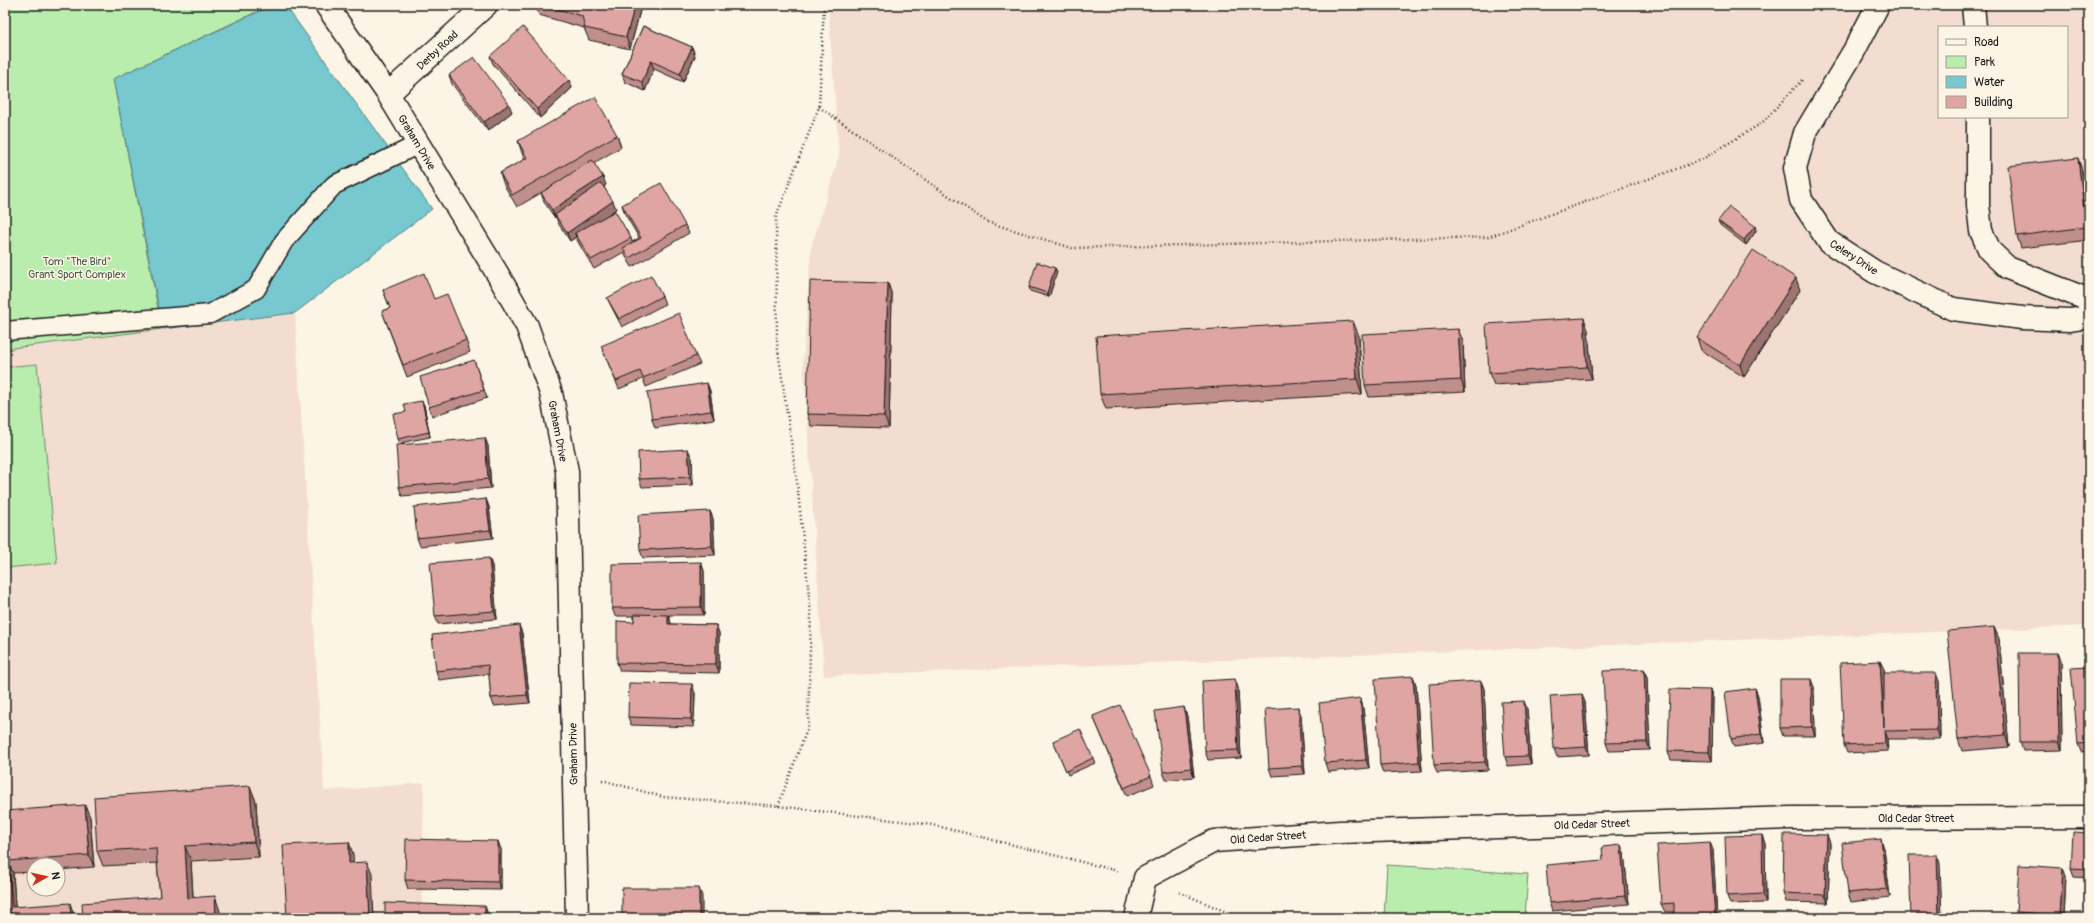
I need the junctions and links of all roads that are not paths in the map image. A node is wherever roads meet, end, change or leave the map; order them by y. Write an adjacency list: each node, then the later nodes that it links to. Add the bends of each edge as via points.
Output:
1 (326, 5): 6 (street, Graham Drive)
2 (486, 5): 6 (street, Derby Road)
3 (1878, 5): 10 (street, Celery Drive, via 1805,133 1795,168 1801,200 1829,242 1875,272 1953,309 2022,318 2070,320)
4 (1973, 5): 5 (street)
5 (1975, 26)
6 (388, 94): 8 (street, Graham Drive)
7 (1978, 118): 9 (street, via 1980,231 1990,251 2008,268)
8 (419, 144): 11 (lane, via 334,185 284,241 256,289 210,314); 13 (street, Graham Drive, via 527,326 551,393 567,472)
9 (2089, 300)
10 (2089, 317)
11 (5, 331)
12 (2089, 818): 14 (street, Old Cedar Street, via 1791,818 1340,832 1214,841 1145,878)
13 (577, 918)
14 (1136, 918)

